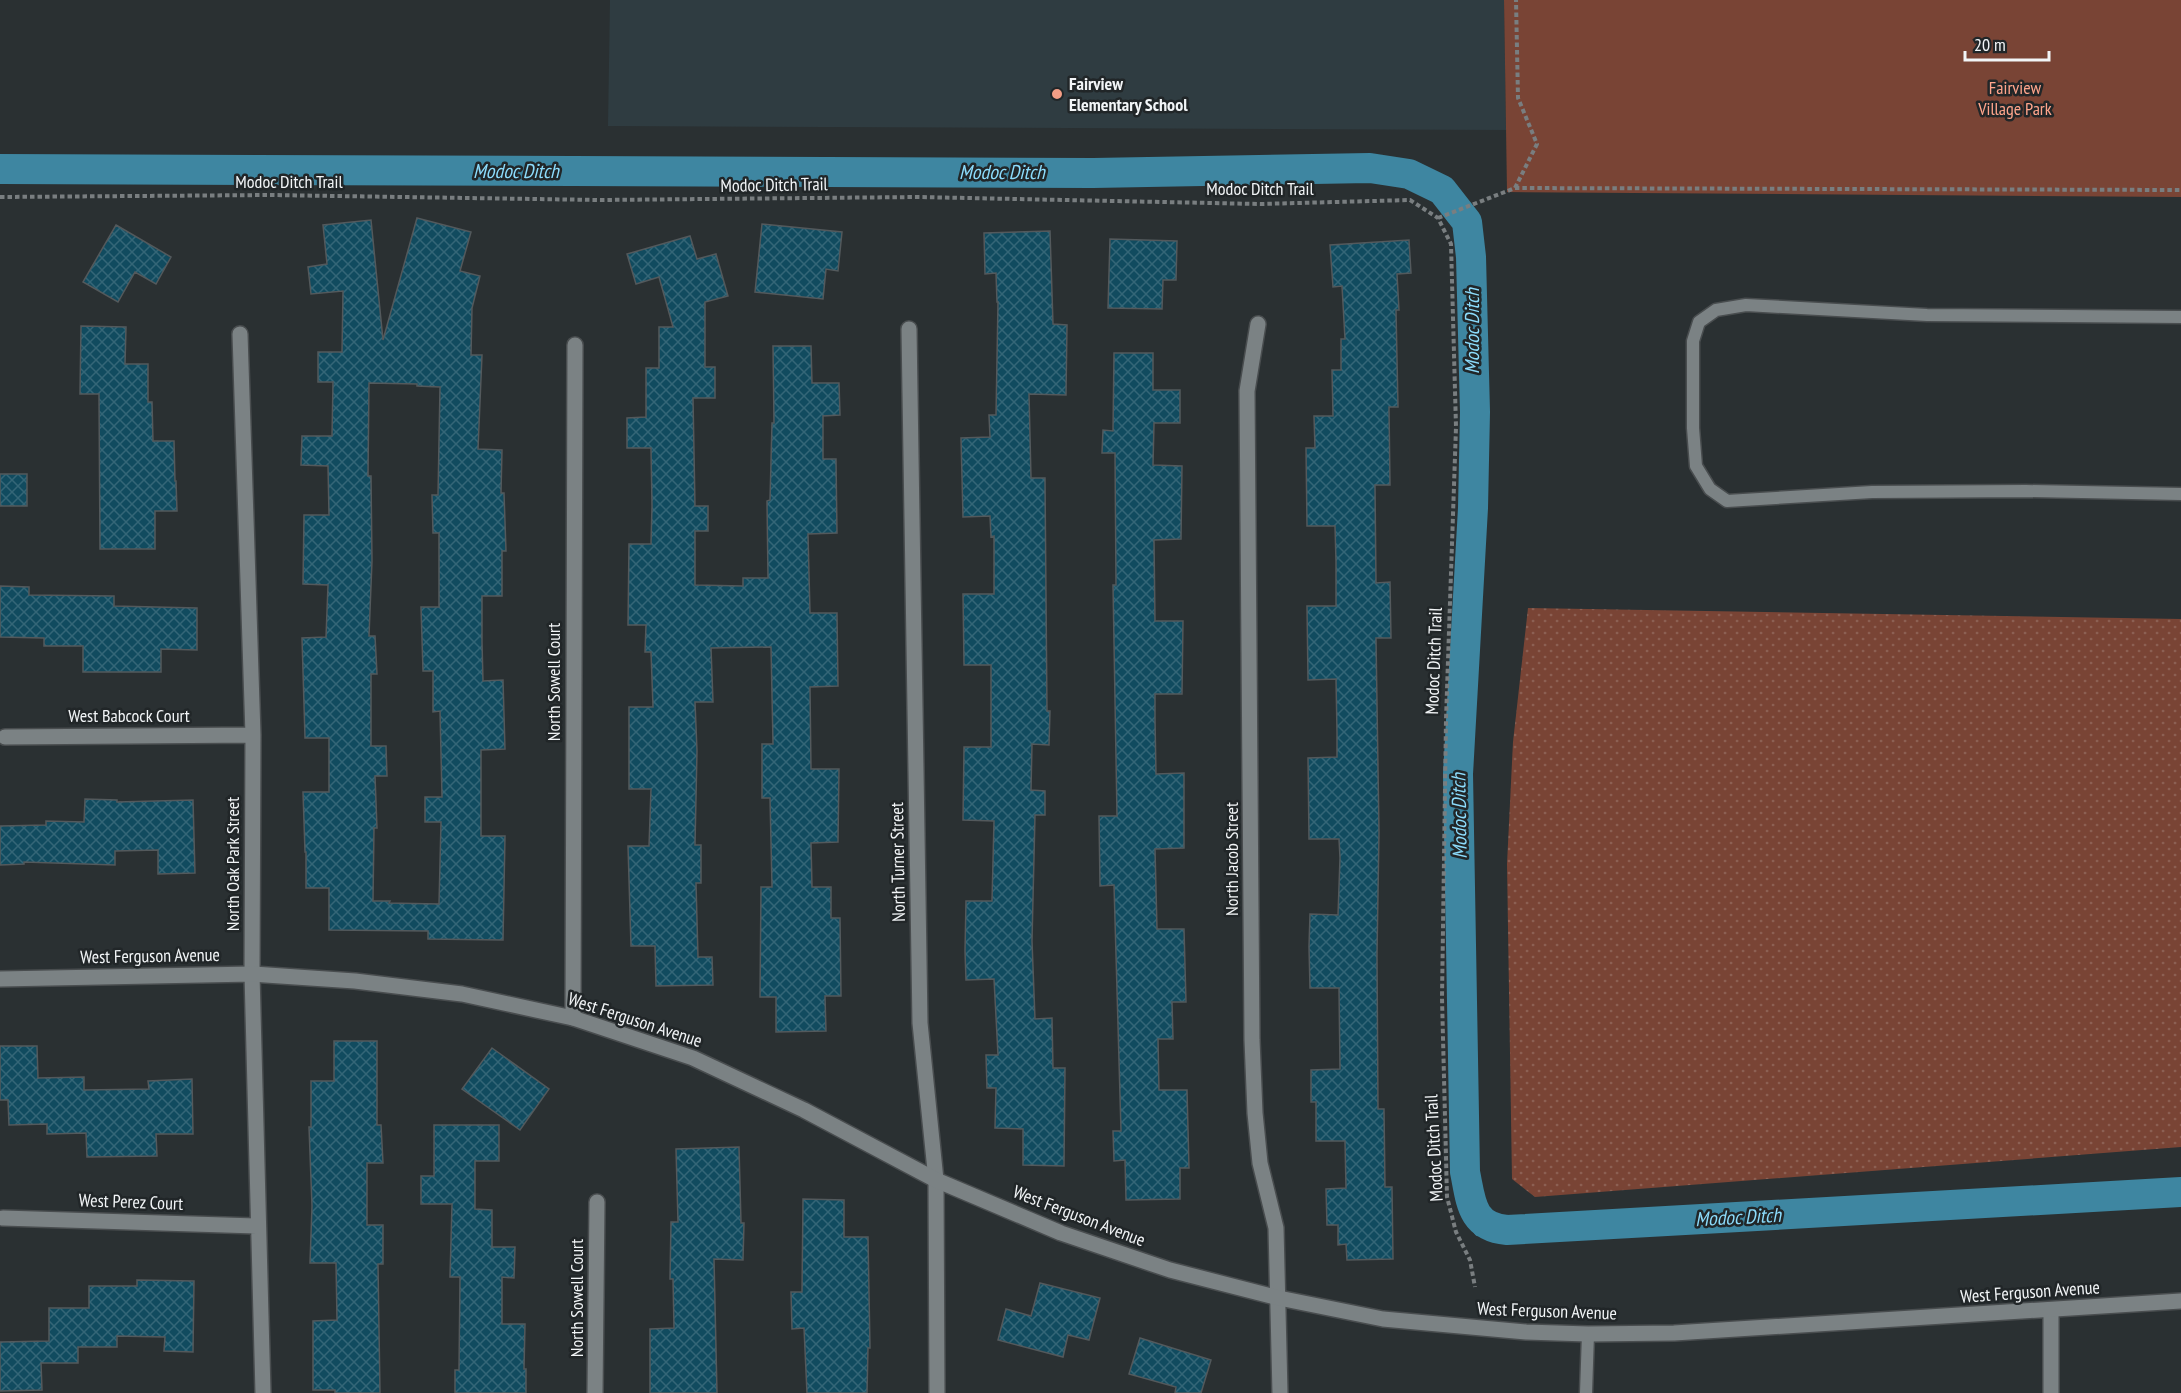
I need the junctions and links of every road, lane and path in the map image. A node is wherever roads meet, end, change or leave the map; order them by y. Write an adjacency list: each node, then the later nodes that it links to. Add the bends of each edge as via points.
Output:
1 (1516, 0): 2 (path, via 1518,98 1537,144)
2 (1515, 189): 3 (path); 5 (path)
3 (2181, 190)
4 (0, 197): 5 (path, Modoc Ditch Trail, via 918,197 1260,204 1410,200)
5 (1438, 218): 21 (path, Modoc Ditch Trail, via 1451,244 1456,427 1442,998 1447,1197 1456,1232 1470,1260)
6 (2181, 317): 11 (lane, via 1927,315 1746,305 1716,310 1699,322 1693,342 1692,428 1696,466 1710,489 1726,501 1872,492)
7 (1258, 324): 22 (street, North Jacob Street, via 1247,391 1252,1040 1260,1162 1276,1228)
8 (909, 329): 17 (street, North Turner Street, via 920,1023)
9 (240, 334): 12 (street, North Oak Park Street)
10 (574, 345): 16 (street, North Sowell Court)
11 (2181, 494)
12 (253, 735): 13 (street, West Babcock Court); 14 (street, North Oak Park Street)
13 (5, 737)
14 (252, 974): 15 (street, West Ferguson Avenue); 16 (street, West Ferguson Avenue, via 462,994); 20 (street, North Oak Park Street)
15 (0, 979)
16 (573, 1018): 17 (street, West Ferguson Avenue, via 693,1058 804,1110)
17 (936, 1180): 22 (street, West Ferguson Avenue, via 1072,1237 1170,1270); 28 (street, North Turner Street)
18 (597, 1202): 27 (street, North Sowell Court)
19 (3, 1218): 20 (street, West Perez Court)
20 (258, 1226): 26 (street, North Oak Park Street)
21 (1474, 1287)
22 (1279, 1298): 25 (street, West Ferguson Avenue, via 1383,1319); 29 (street, North Jacob Street)
23 (2181, 1301): 24 (street, West Ferguson Avenue)
24 (2050, 1310): 25 (street, West Ferguson Avenue, via 1674,1333); 31 (street)
25 (1588, 1334): 30 (lane)
26 (263, 1393)
27 (595, 1393)
28 (937, 1393)
29 (1280, 1393)
30 (1586, 1393)
31 (2051, 1393)

